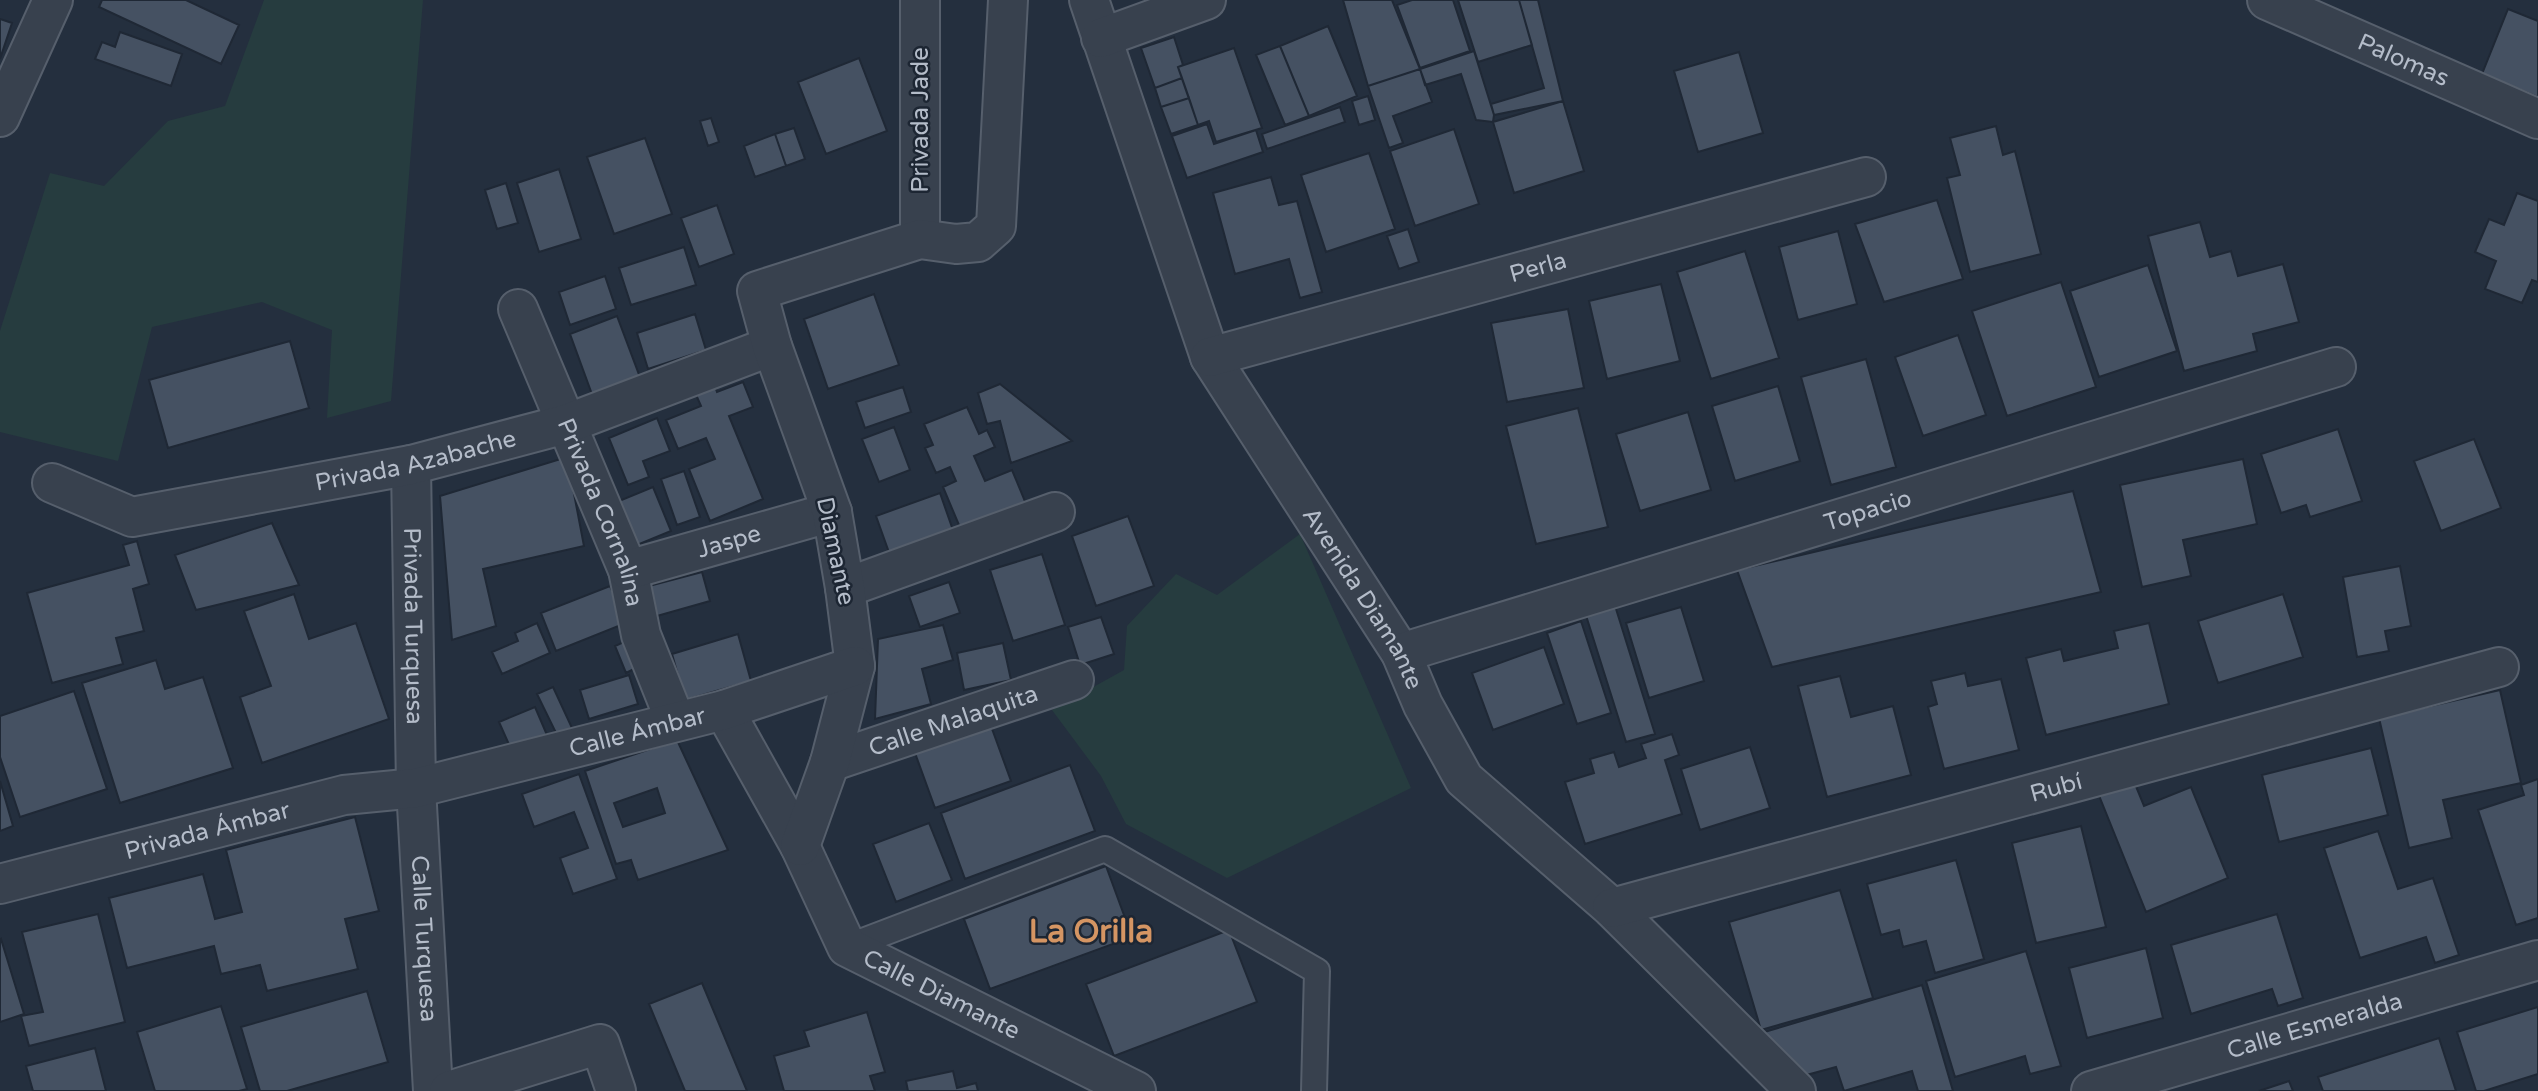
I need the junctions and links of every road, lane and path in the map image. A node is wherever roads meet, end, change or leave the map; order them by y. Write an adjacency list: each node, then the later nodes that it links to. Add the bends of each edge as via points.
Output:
1 (53, 0): 8 (street)
2 (920, 0): 11 (street, Privada Jade)
3 (1007, 0): 11 (street, via 996,226 978,242)
4 (1089, 0): 7 (street, Avenida Diamante)
5 (1206, 0): 7 (street)
6 (2267, 0): 9 (street, Palomas)
7 (1101, 38): 14 (street, Avenida Diamante)
8 (0, 117)
9 (2538, 119)
10 (1866, 177): 14 (street, Perla)
11 (920, 239): 13 (street, Diamante, via 757,291)
12 (518, 309): 16 (street, Privada Cornalina)
13 (772, 346): 16 (street, Privada Azabache); 19 (street, Diamante)
14 (1210, 357): 23 (street, Avenida Diamante)
15 (2336, 367): 23 (street, Topacio)
16 (566, 424): 17 (street, Privada Azabache); 21 (street, Privada Cornalina)
17 (411, 465): 18 (street, Privada Azabache, via 132,517); 30 (street, Privada Turquesa)
18 (52, 483)
19 (832, 512): 21 (street, Jaspe); 22 (street, Diamante)
20 (1055, 512): 22 (street)
21 (628, 570): 28 (street, Privada Cornalina, via 641,635)
22 (845, 588): 24 (street, Diamante)
23 (1401, 653): 33 (street, Avenida Diamante, via 1423,705 1464,779)
24 (855, 666): 27 (street, Calle Ámbar); 29 (street, Diamante)
25 (2499, 667): 33 (street, Rubí)
26 (1073, 680): 29 (street, Calle Malaquita)
27 (724, 710): 28 (street, Calle Ámbar); 31 (street, Calle Diamante)
28 (675, 720): 30 (street, Calle Ámbar)
29 (830, 761): 31 (street)
30 (415, 788): 32 (street, Privada Ámbar, via 344,795); 36 (street, Calle Turquesa)
31 (800, 846): 34 (street, Calle Diamante)
32 (0, 884)
33 (1612, 908): 41 (street, Avenida Diamante)
34 (847, 947): 39 (street, Calle Diamante); 40 (lane, via 1105,849 1317,971)
35 (2538, 960): 42 (street, Calle Esmeralda)
36 (433, 1091)
37 (449, 1091): 38 (street, via 600,1044)
38 (616, 1091)
39 (1136, 1091)
40 (1314, 1091)
41 (1796, 1091)
42 (2091, 1091)

